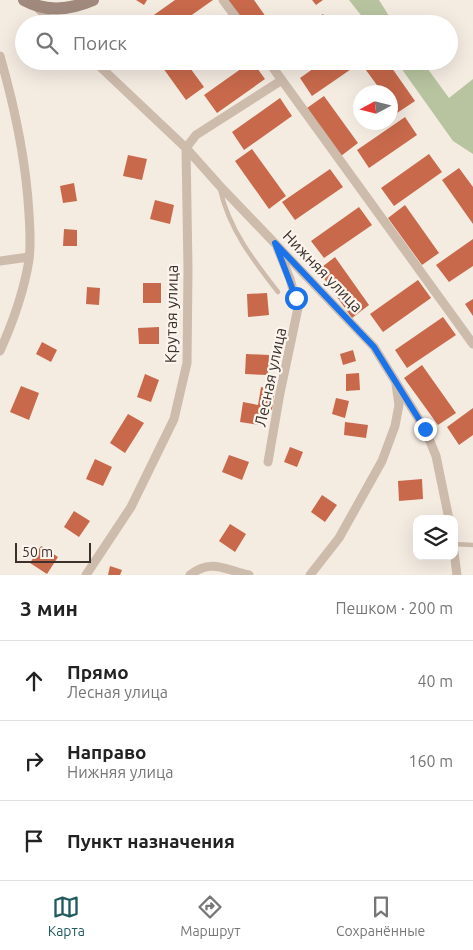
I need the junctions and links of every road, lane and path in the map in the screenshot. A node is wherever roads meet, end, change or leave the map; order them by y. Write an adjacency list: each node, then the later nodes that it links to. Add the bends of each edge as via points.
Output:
1 (93, 0): 3 (street, via 79,6 55,9)
2 (223, 0): 5 (street)
3 (30, 3): 4 (street)
4 (44, 15)
5 (234, 15)
6 (0, 56): 13 (street, via 13,102 27,178)
7 (104, 70): 10 (street, Нижняя улица)
8 (275, 70): 9 (street)
9 (282, 80): 10 (street, via 196,135); 16 (street)
10 (186, 148): 11 (street, Нижняя улица); 24 (street, Крутая улица, via 187,362 174,419 131,507)
11 (219, 186): 12 (street, Нижняя улица); 15 (lane, via 224,207 238,236)
12 (275, 243): 18 (street, Нижняя улица, via 374,347); 19 (street, Лесная улица, via 298,308)
13 (29, 257): 14 (street); 17 (street, via 25,279)
14 (0, 261)
15 (278, 292)
16 (473, 344)
17 (0, 351)
18 (396, 381): 20 (street, Нижняя улица, via 425,429 436,456); 27 (street, via 399,406 382,461 338,538)
19 (268, 462)
20 (448, 515)
21 (458, 544): 22 (lane)
22 (473, 545)
23 (455, 560): 28 (street)
24 (86, 575)
25 (190, 575): 26 (street, via 199,568 214,566)
26 (249, 575)
27 (310, 575)
28 (457, 575)

